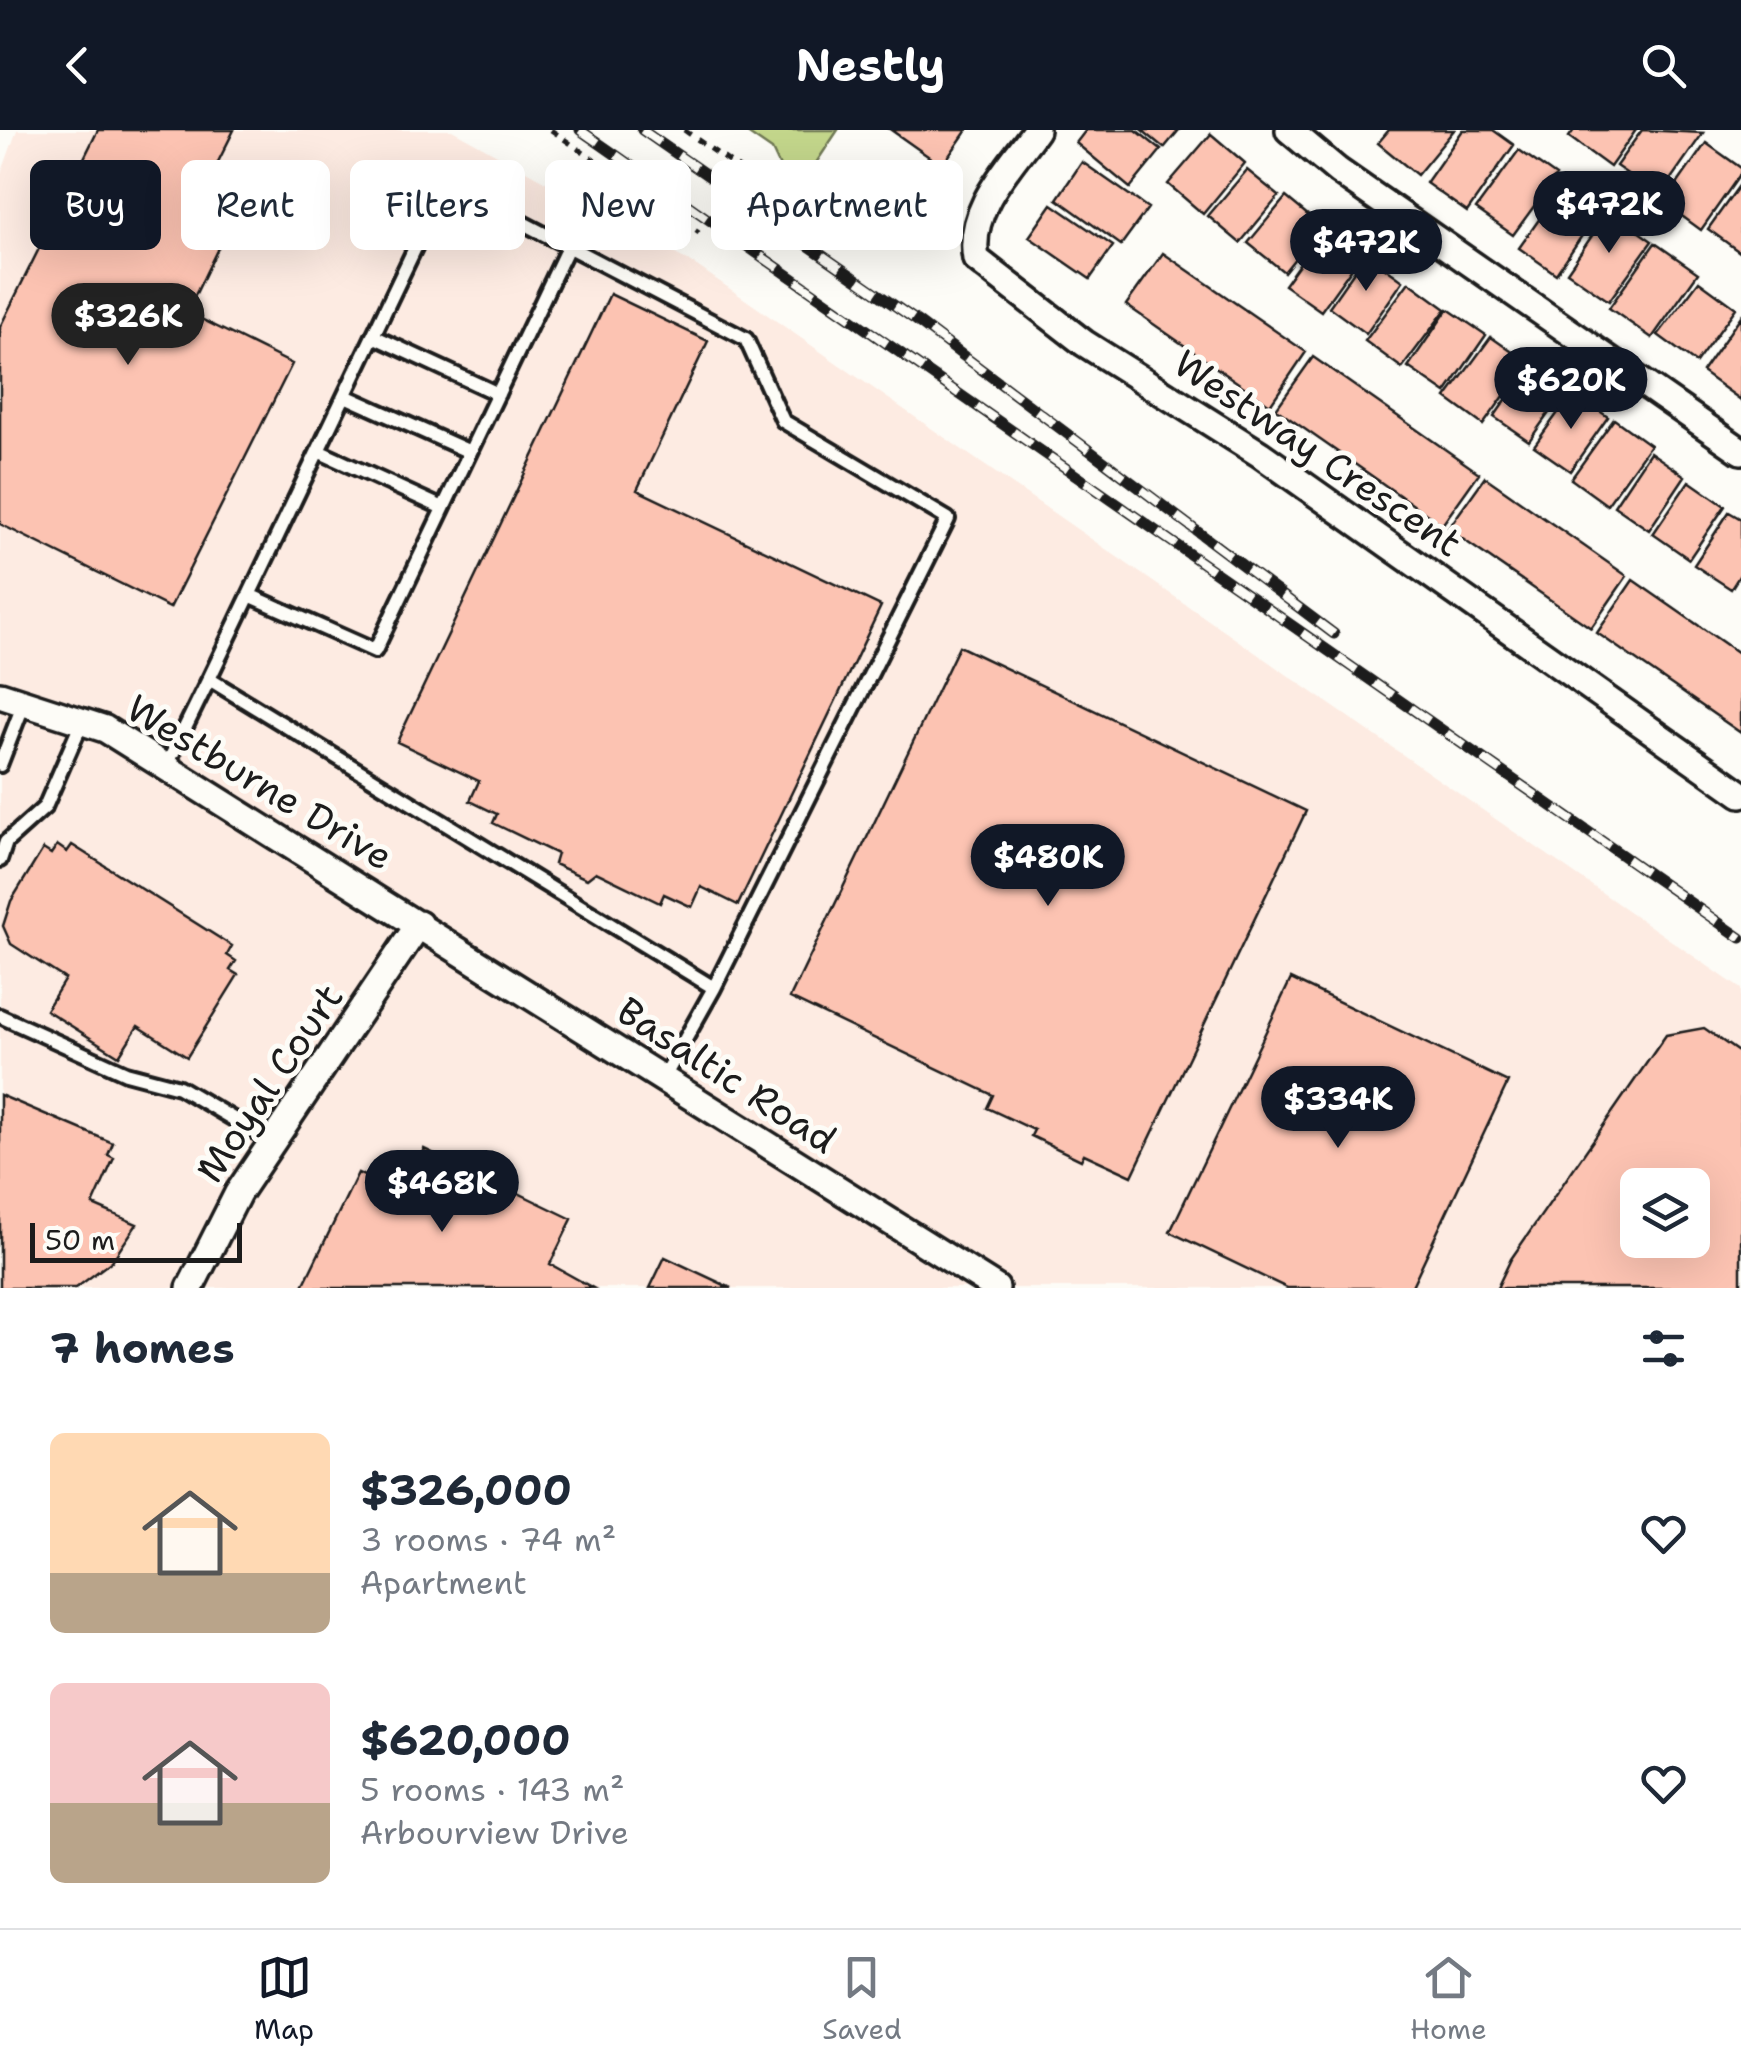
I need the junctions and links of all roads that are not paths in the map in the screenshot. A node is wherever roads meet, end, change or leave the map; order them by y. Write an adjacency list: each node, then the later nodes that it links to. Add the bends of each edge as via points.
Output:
1 (1036, 130): 19 (street, Westway Crescent, via 989,195 972,238 976,259 1000,282 1260,454)
2 (1290, 130): 9 (street, via 1338,171)
3 (545, 234): 6 (lane, via 446,183)
4 (566, 250): 7 (lane)
5 (576, 250): 23 (lane, via 746,340 783,421 948,519)
6 (373, 336): 7 (lane); 8 (lane)
7 (498, 394): 11 (lane)
8 (345, 396): 10 (lane); 11 (lane)
9 (1741, 451)
10 (318, 452): 12 (lane); 13 (lane)
11 (470, 452): 12 (lane)
12 (443, 508): 13 (lane, via 374,652)
13 (249, 595): 14 (lane)
14 (209, 679): 18 (lane); 23 (lane)
15 (12, 699): 16 (street, Westburne Drive); 17 (lane)
16 (82, 722): 18 (street, Westburne Drive); 20 (lane, via 45,807)
17 (0, 765)
18 (166, 767): 22 (street, Westburne Drive)
19 (1741, 794)
20 (3, 836): 21 (lane)
21 (0, 860)
22 (419, 924): 25 (street, Basaltic Road); 26 (street, Moyal Court)
23 (714, 988): 25 (lane)
24 (0, 1016): 26 (lane, via 126,1074 179,1086)
25 (663, 1079): 28 (street, Basaltic Road)
26 (274, 1143): 27 (street, Moyal Court, via 238,1193)
27 (190, 1288)
28 (996, 1288)

